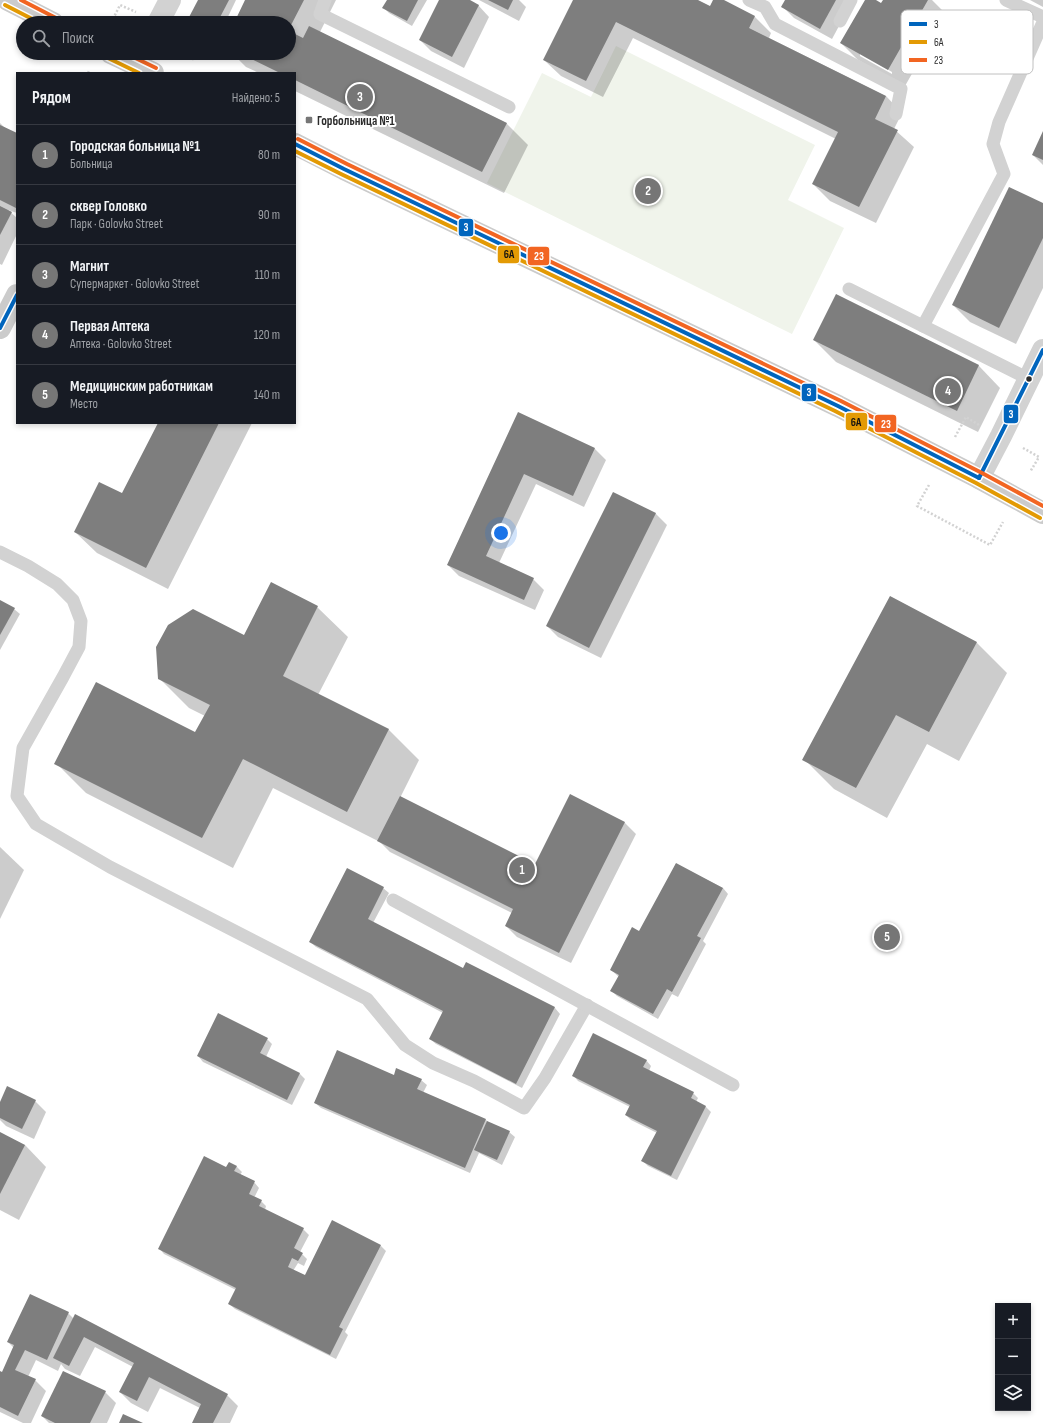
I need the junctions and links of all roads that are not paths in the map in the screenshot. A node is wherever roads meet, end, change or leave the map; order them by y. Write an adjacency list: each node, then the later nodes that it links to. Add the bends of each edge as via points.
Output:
1 (8, 0): 9 (street)
2 (170, 0): 10 (street)
3 (325, 0): 18 (lane, via 320,14)
4 (749, 0): 19 (lane, via 765,8 775,24 901,89)
5 (851, 0): 12 (lane)
6 (1006, 0): 7 (lane)
7 (1028, 10)
8 (1033, 12): 11 (lane)
9 (39, 16)
10 (162, 16)
11 (1043, 17)
12 (840, 21)
13 (1043, 22): 14 (lane)
14 (1033, 45)
15 (127, 60): 16 (street)
16 (140, 66)
17 (1020, 74): 23 (lane, via 999,122 993,144 1004,174)
18 (509, 107)
19 (896, 114)
20 (296, 145): 27 (street, via 838,406)
21 (849, 289): 23 (lane)
22 (16, 297): 24 (street)
23 (923, 326): 26 (lane)
24 (0, 328)
25 (1043, 350): 26 (street)
26 (1029, 379): 27 (street)
27 (979, 478): 28 (street)
28 (1043, 513)
29 (0, 552): 31 (lane, via 57,584 73,600 81,621 79,647 23,748 17,796 36,824 110,867 367,999 405,1045 433,1063 474,1081 524,1108)
30 (393, 900): 31 (lane)
31 (587, 1005): 32 (lane)
32 (733, 1086)

